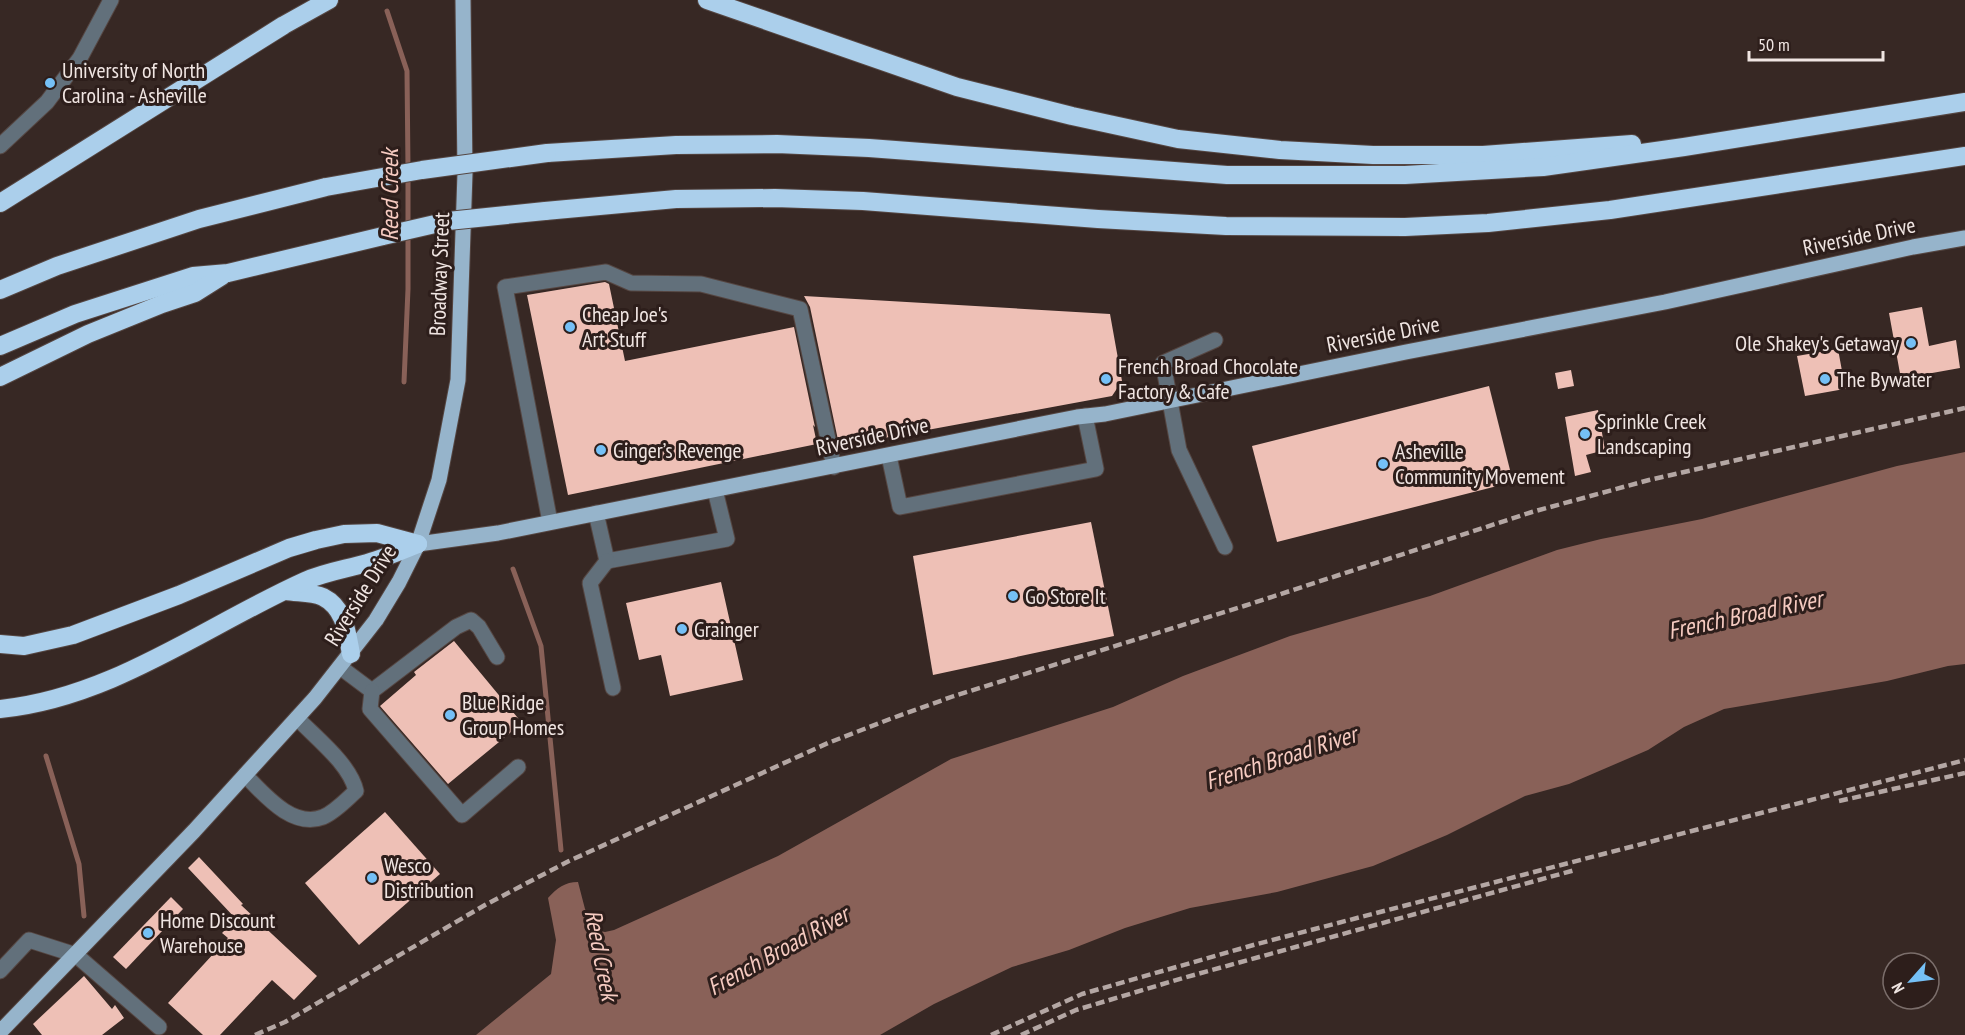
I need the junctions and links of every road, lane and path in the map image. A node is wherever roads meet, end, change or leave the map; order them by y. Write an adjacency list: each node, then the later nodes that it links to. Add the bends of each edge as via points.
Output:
1 (111, 0): 6 (street, via 80,58 53,93)
2 (328, 0): 9 (highway)
3 (463, 0): 23 (main road, Broadway Street, via 465,173 458,380 439,480)
4 (707, 0): 7 (highway, via 957,87 1178,139 1373,155 1483,155 1661,141)
5 (1965, 102): 7 (highway)
6 (0, 146)
7 (1684, 147): 12 (highway, bridge, via 1543,168 1318,176 1227,175 777,144 548,153 326,187 199,219 57,266)
8 (1965, 156): 11 (highway, bridge, via 1610,210 1405,227 1226,226 863,201 676,199 448,221)
9 (0, 203)
10 (1965, 238): 16 (main road, Riverside Drive)
11 (228, 273): 14 (highway, via 193,276 75,314); 15 (highway, via 195,293 88,334)
12 (0, 290)
13 (1215, 340): 16 (street, via 1163,363)
14 (0, 346)
15 (0, 377)
16 (1169, 401): 17 (main road, Riverside Drive); 24 (street, via 1179,450)
17 (1085, 416): 18 (main road, Riverside Drive); 18 (street, via 1096,469 900,507)
18 (889, 456): 19 (main road, Riverside Drive)
19 (834, 467): 20 (main road, Riverside Drive); 22 (street, via 800,309 701,284 631,283 606,272 505,286)
20 (715, 490): 21 (main road, Riverside Drive); 25 (street, via 727,539)
21 (596, 513): 22 (main road, Riverside Drive); 25 (street)
22 (550, 522): 23 (main road, Riverside Drive)
23 (418, 544): 26 (highway, via 307,580); 27 (highway, via 377,533 316,540 73,635 24,646); 29 (main road, Riverside Drive, via 376,620)
24 (1225, 547)
25 (607, 561): 30 (street, via 590,583)
26 (286, 591): 29 (highway, via 322,597 336,607 344,618); 32 (highway, via 84,691 29,706)
27 (0, 644)
28 (497, 657): 31 (street, via 471,620 456,627)
29 (346, 661): 31 (street); 33 (main road, Riverside Drive)
30 (613, 688)
31 (372, 691): 34 (street, via 370,709 462,815)
32 (0, 709)
33 (297, 718): 35 (main road, Riverside Drive); 35 (street, via 346,768 356,791 322,818 299,819 277,807)
34 (518, 767)
35 (245, 775): 36 (main road, Riverside Drive)
36 (76, 955): 37 (street, via 29,940); 38 (street); 39 (main road, Riverside Drive)
37 (0, 971)
38 (159, 1027)
39 (0, 1032)

